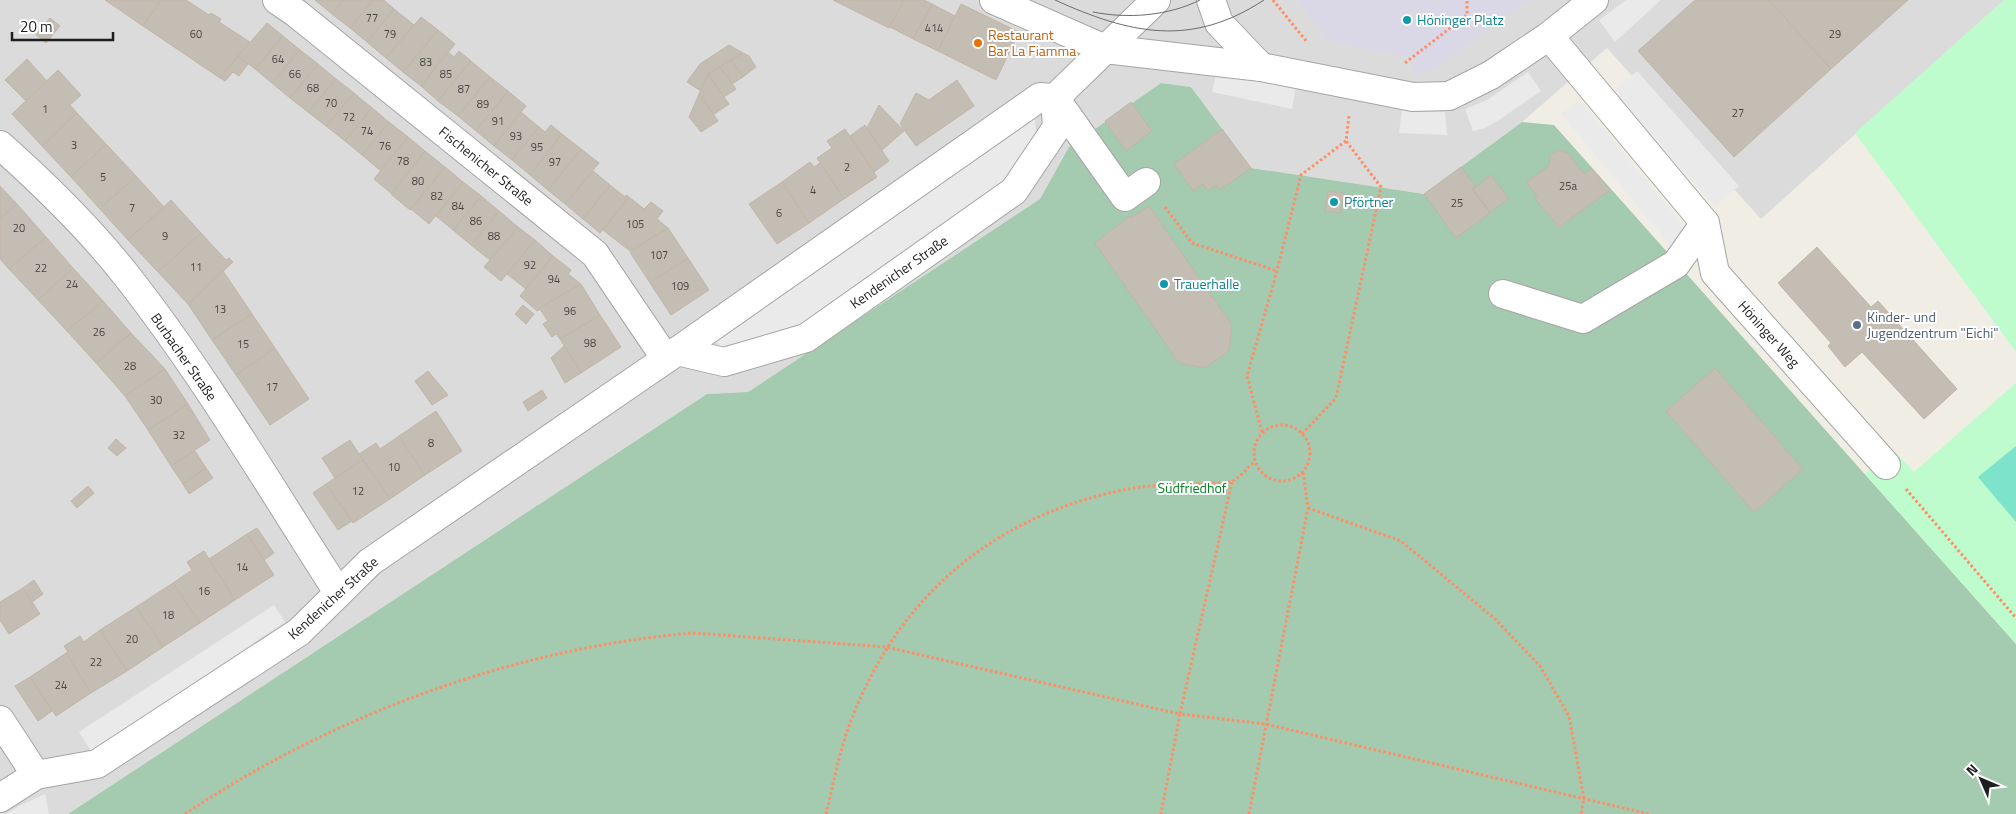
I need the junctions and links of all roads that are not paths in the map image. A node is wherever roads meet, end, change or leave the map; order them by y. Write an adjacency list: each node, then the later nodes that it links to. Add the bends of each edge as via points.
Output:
1 (277, 0): 14 (street, Fischenicher Straße, via 595,254)
2 (994, 0): 7 (street)
3 (1156, 0): 7 (street)
4 (1211, 0): 8 (street, via 1219,24)
5 (1594, 0): 6 (street)
6 (1549, 36): 8 (street, via 1491,75 1449,96 1412,96); 12 (street, Höninger Weg)
7 (1105, 48): 8 (street); 9 (street)
8 (1261, 67)
9 (1054, 98): 11 (street, via 1125,197); 14 (street, Kendenicher Straße, via 1040,97); 14 (street, Kendenicher Straße, via 1057,127 1014,191 806,338 724,362)
10 (0, 145): 16 (street, Burbacher Straße, via 68,209 126,275 203,383)
11 (1146, 182)
12 (1705, 223): 13 (street, via 1676,264 1582,319); 15 (street, Höninger Weg, via 1715,274)
13 (1503, 294)
14 (672, 355): 16 (street, Kendenicher Straße, via 370,562)
15 (1886, 465)
16 (338, 592): 18 (street, Kendenicher Straße, via 299,632 97,764)
17 (0, 720): 18 (street)
18 (36, 775): 19 (street, Kendenicher Straße)
19 (0, 798)

